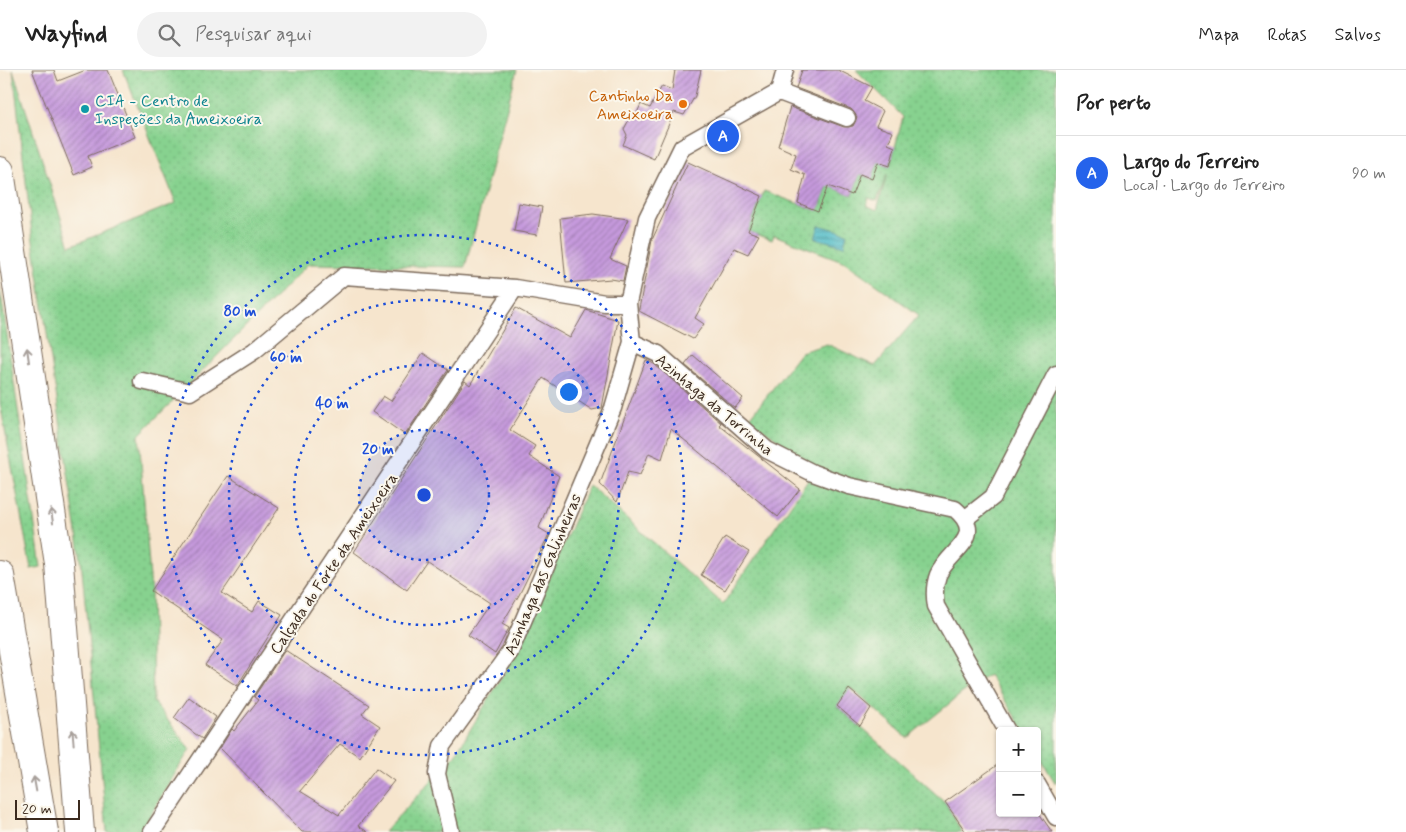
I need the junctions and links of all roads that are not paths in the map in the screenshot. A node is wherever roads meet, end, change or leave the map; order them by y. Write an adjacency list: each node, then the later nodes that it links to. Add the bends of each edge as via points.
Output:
1 (785, 70): 2 (street)
2 (779, 92): 3 (street); 6 (street, Azinhaga das Galinheiras, via 682,147 647,218)
3 (846, 118)
4 (0, 171): 16 (highway, one-way to 4, via 59,564)
5 (515, 288): 6 (street, via 605,303); 9 (street, via 344,276 254,351 190,392); 17 (street, Calçada do Forte da Ameixoeira)
6 (628, 303): 7 (street, Azinhaga das Galinheiras)
7 (632, 342): 10 (street, Azinhaga da Torrinha, via 658,354 767,450 813,473 850,486 955,509); 18 (street, Azinhaga das Galinheiras, via 613,408 510,652 442,746 437,774)
8 (1056, 374): 10 (street, via 993,497)
9 (142, 381)
10 (966, 518): 12 (street, via 969,530 962,546 938,574 934,591 936,606)
11 (0, 575): 15 (highway, one-way to 11)
12 (1005, 727)
13 (1041, 791): 14 (street)
14 (1056, 818)
15 (44, 832)
16 (80, 832)
17 (152, 832)
18 (451, 832)

